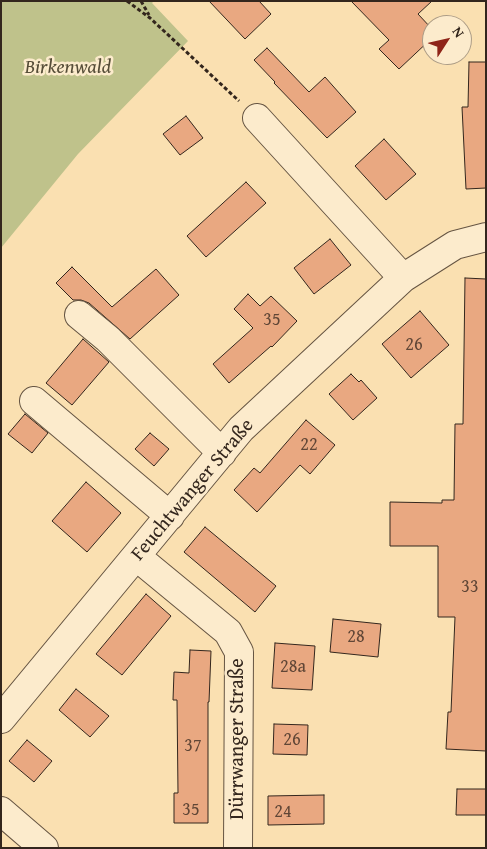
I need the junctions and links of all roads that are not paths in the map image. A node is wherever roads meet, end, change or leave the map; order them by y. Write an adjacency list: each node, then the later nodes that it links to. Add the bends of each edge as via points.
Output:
1 (257, 118): 3 (street)
2 (486, 237): 3 (street, Feuchtwanger Straße, via 455,245)
3 (403, 278): 6 (street, Feuchtwanger Straße, via 241,429)
4 (79, 315): 6 (street, via 108,339)
5 (34, 401): 7 (street)
6 (222, 453): 7 (street, Feuchtwanger Straße)
7 (170, 516): 8 (street, Feuchtwanger Straße)
8 (137, 556): 9 (street, Feuchtwanger Straße); 12 (street, Dürrwanger Straße, via 228,632 239,652)
9 (1, 719)
10 (1, 811): 11 (street)
11 (44, 848)
12 (238, 848)

